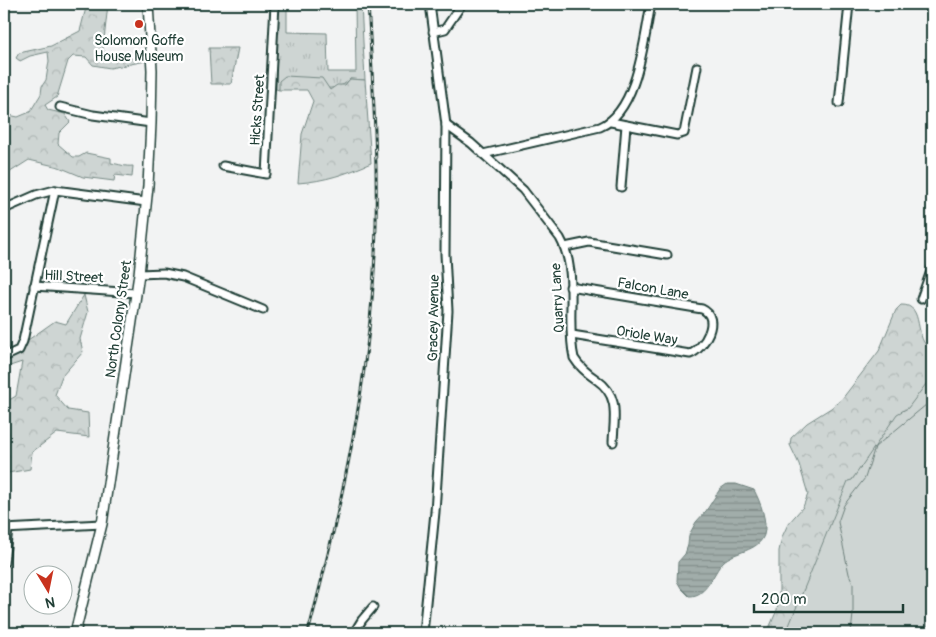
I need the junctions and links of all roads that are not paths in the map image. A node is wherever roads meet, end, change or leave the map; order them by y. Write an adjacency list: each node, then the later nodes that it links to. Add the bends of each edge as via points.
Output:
1 (148, 4): 12 (main road, North Colony Street)
2 (275, 4): 16 (street, Hicks Street, via 266,174)
3 (430, 4): 7 (street, Gracey Avenue)
4 (462, 4): 7 (street, via 444,29)
5 (650, 4): 11 (street, via 636,77)
6 (849, 4): 9 (street)
7 (433, 32): 13 (street, Gracey Avenue)
8 (697, 67): 14 (street, via 684,132 677,135)
9 (839, 103)
10 (60, 107): 12 (street)
11 (611, 122): 14 (street); 15 (street, via 600,128)
12 (152, 123): 19 (main road, North Colony Street)
13 (446, 125): 15 (street, Quarry Lane); 40 (street, Gracey Avenue, via 448,311 435,512)
14 (626, 125): 17 (street)
15 (484, 154): 21 (street, Quarry Lane, via 528,196)
16 (222, 166)
17 (621, 186)
18 (55, 190): 19 (street); 20 (street); 25 (street)
19 (146, 202): 24 (main road, North Colony Street)
20 (4, 209)
21 (565, 246): 22 (street, via 589,242); 26 (street, Quarry Lane)
22 (667, 255)
23 (932, 268): 28 (street)
24 (139, 274): 27 (main road, North Colony Street); 29 (street, via 164,273 183,277)
25 (34, 286): 27 (street, Hill Street); 32 (street, Hill Street, via 21,347)
26 (570, 287): 30 (street, Falcon Lane, via 702,309 712,318); 31 (street, Quarry Lane)
27 (136, 293): 34 (main road, North Colony Street)
28 (921, 299)
29 (263, 310)
30 (708, 333): 31 (street, Oriole Way, via 699,349 690,354)
31 (572, 335): 33 (street, Quarry Lane, via 577,364 607,388 613,398)
32 (4, 357)
33 (613, 442)
34 (102, 524): 35 (street); 38 (main road, North Colony Street)
35 (6, 529): 36 (street)
36 (4, 563)
37 (373, 608): 39 (street)
38 (75, 633)
39 (354, 633)
40 (423, 633)

